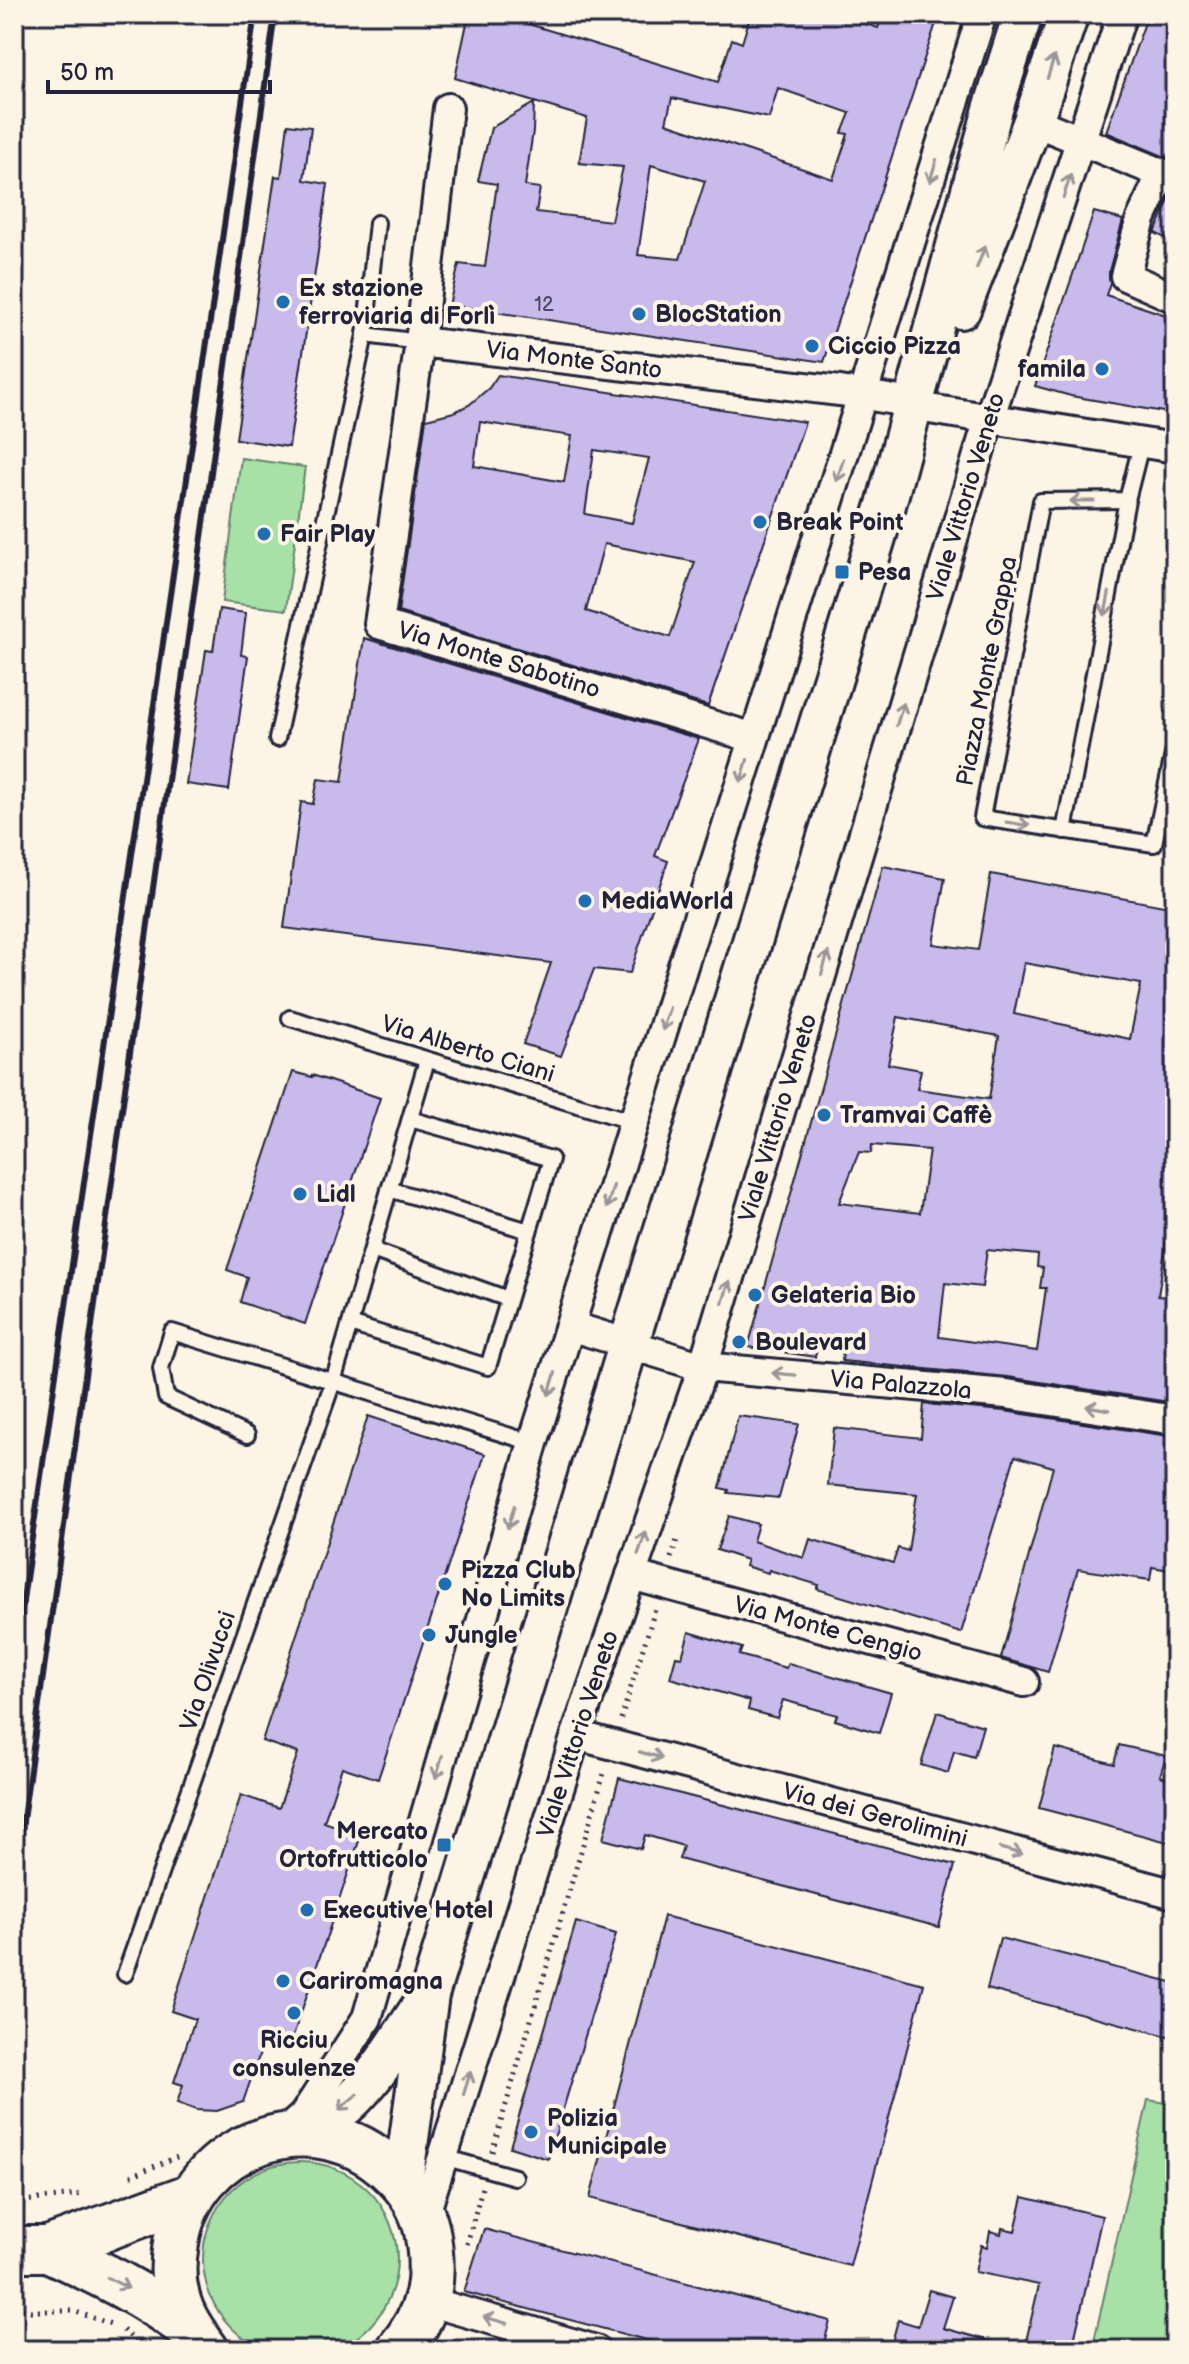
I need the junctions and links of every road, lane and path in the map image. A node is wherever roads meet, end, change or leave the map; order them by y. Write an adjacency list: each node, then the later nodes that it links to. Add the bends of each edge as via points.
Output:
1 (982, 14): 5 (street)
2 (1023, 14): 7 (main road)
3 (1069, 14): 8 (main road, one-way to 3)
4 (1122, 14): 9 (street, Viale Vittorio Veneto)
5 (957, 96): 7 (street); 15 (street, one-way to 15)
6 (448, 108): 14 (street)
7 (993, 109): 16 (main road)
8 (1033, 121): 9 (street); 16 (main road, one-way to 8)
9 (1082, 140): 10 (street); 17 (street, Viale Vittorio Veneto, one-way to 9)
10 (1168, 176): 12 (street, via 1141,219 1125,276)
11 (377, 223): 13 (lane)
12 (1175, 298)
13 (365, 335): 14 (lane); 22 (lane)
14 (420, 342): 15 (street, Via Monte Santo); 21 (street, Via Monte Sabotino, via 379,624)
15 (864, 395): 16 (street, Via Monte Santo); 21 (street, one-way to 21)
16 (918, 406): 17 (street, Via Monte Santo); 35 (main road)
17 (989, 419): 18 (street, Via Monte Santo); 36 (street, Viale Vittorio Veneto, one-way to 17)
18 (1142, 441): 19 (street, Via Monte Santo); 20 (lane)
19 (1175, 448)
20 (1127, 500): 24 (lane, one-way to 24); 24 (lane, Piazza Monte Grappa, one-way to 24, via 1041,501 982,818)
21 (754, 738): 28 (street, one-way to 28)
22 (277, 739)
23 (1175, 745): 24 (lane, Piazza Monte Grappa, via 1154,844)
24 (1064, 831)
25 (290, 1018): 26 (lane, Via Alberto Ciani)
26 (427, 1060): 27 (lane, Via Olivucci); 28 (lane, Via Alberto Ciani)
27 (410, 1119): 29 (lane, Via Olivucci); 30 (lane, via 551,1159)
28 (634, 1122): 34 (street, one-way to 34)
29 (389, 1189): 30 (lane); 31 (lane, Via Olivucci)
30 (529, 1231): 32 (lane)
31 (372, 1250): 32 (lane); 33 (lane, Via Olivucci)
32 (508, 1299): 33 (lane, via 488,1367)
33 (350, 1324): 37 (lane, Via Olivucci)
34 (570, 1326): 35 (street, Via Palazzola); 40 (street, one-way to 40)
35 (629, 1343): 36 (street, Via Palazzola); 46 (main road)
36 (703, 1367): 38 (street, Via Palazzola, one-way to 36, via 1006,1394); 41 (street, Viale Vittorio Veneto, one-way to 36)
37 (333, 1382): 39 (lane, via 172,1332 161,1368 166,1397); 40 (lane); 45 (lane, Via Olivucci)
38 (1175, 1420)
39 (247, 1435)
40 (533, 1443): 47 (street, one-way to 47, via 367,2018)
41 (631, 1575): 42 (street, Via Monte Cengio); 43 (street, Viale Vittorio Veneto)
42 (1024, 1682)
43 (576, 1735): 44 (street, Via dei Gerolimini, one-way to 44); 48 (street, Viale Vittorio Veneto, one-way to 43)
44 (1175, 1894)
45 (125, 1974)
46 (429, 1995): 47 (main road, one-way to 47, via 353,2100); 53 (main road)
47 (297, 2134): 51 (main road, via 246,2146); 53 (main road, via 346,2141 378,2158)
48 (443, 2157): 49 (lane); 53 (street, Viale Vittorio Veneto)
49 (515, 2177)
50 (124, 2179): 51 (path, via 181,2155)
51 (176, 2184): 55 (main road); 58 (main road, via 176,2296)
52 (86, 2194): 54 (path)
53 (414, 2200): 56 (main road, via 432,2259)
54 (14, 2202)
55 (31, 2249): 58 (main road, one-way to 58, via 118,2282 156,2303)
56 (427, 2301): 60 (main road); 61 (street, one-way to 56)
57 (14, 2309): 59 (path, via 73,2311 118,2326)
58 (197, 2339)
59 (145, 2350)
60 (399, 2350)
61 (596, 2350)

